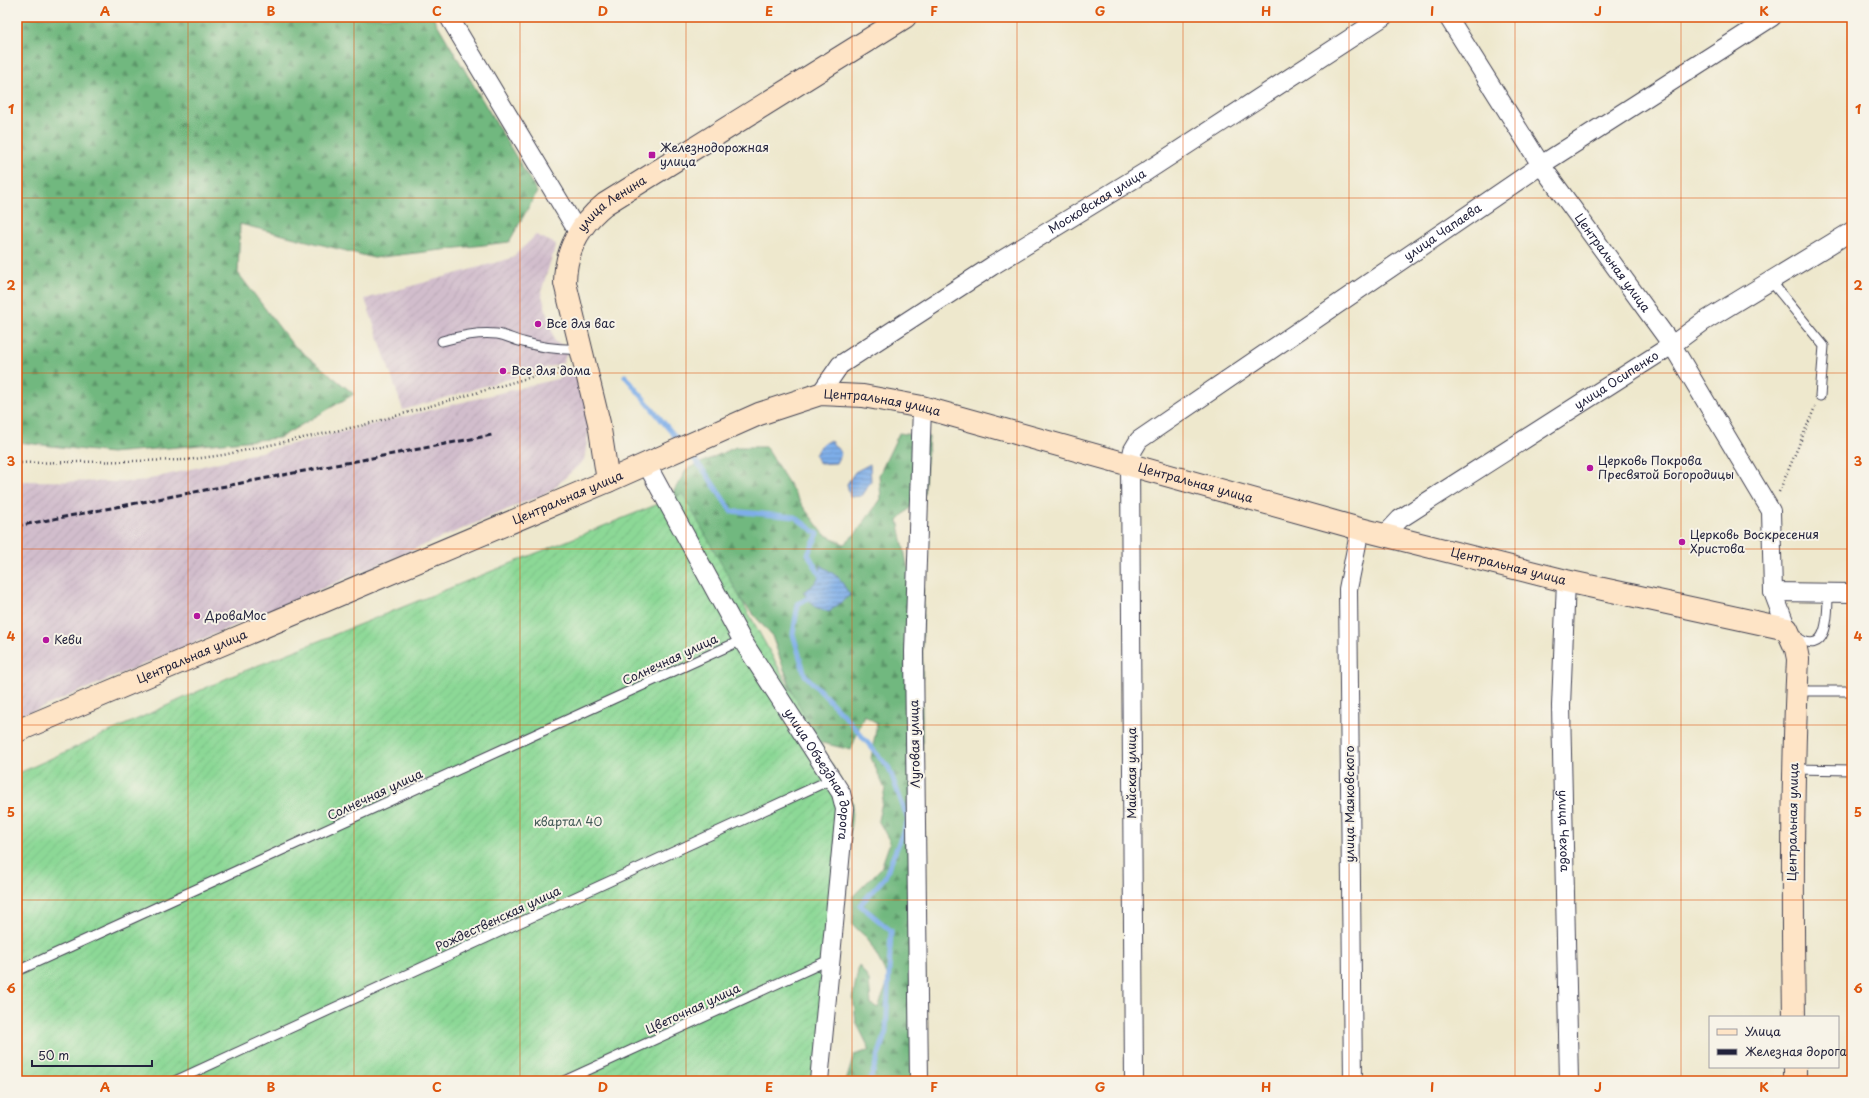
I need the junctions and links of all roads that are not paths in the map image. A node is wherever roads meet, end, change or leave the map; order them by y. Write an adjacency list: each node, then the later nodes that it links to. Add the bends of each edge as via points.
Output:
1 (449, 17): 8 (street)
2 (905, 17): 8 (street, улица Ленина, via 605,204 591,215)
3 (1383, 17): 13 (street, Московская улица, via 1147,171 992,266 840,365)
4 (1448, 17): 6 (street, Центральная улица)
5 (1772, 17): 6 (street, улица Чапаева)
6 (1541, 165): 11 (street, Центральная улица); 17 (street, улица Чапаева, via 1139,440 1133,450)
7 (1852, 231): 9 (street, улица Осипенко)
8 (578, 232): 12 (street, улица Ленина, via 566,262 564,283)
9 (1770, 280): 11 (street, улица Осипенко, via 1703,322); 14 (lane, via 1824,346)
10 (442, 341): 12 (lane, via 466,335 493,334)
11 (1672, 345): 20 (street, улица Осипенко, via 1400,519); 22 (street, Центральная улица, via 1771,511)
12 (583, 356): 18 (street, улица Ленина, via 599,423)
13 (820, 394): 15 (street, Центральная улица, via 863,396); 16 (street, Центральная улица, via 759,414)
14 (1820, 396)
15 (922, 407): 17 (street, Центральная улица); 40 (street, Луговая улица, via 914,652)
16 (646, 463): 18 (street, Центральная улица); 26 (street, улица Объездная дорога)
17 (1130, 464): 19 (street, Центральная улица); 41 (street, Майская улица)
18 (608, 481): 29 (street, Центральная улица)
19 (1360, 529): 20 (street, Центральная улица); 42 (street, улица Маяковского, via 1348,589)
20 (1385, 535): 21 (street, Центральная улица)
21 (1566, 581): 25 (street, Центральная улица); 43 (street, улица Чехова, via 1561,706)
22 (1773, 592): 23 (street); 25 (street, Центральная улица)
23 (1828, 593): 24 (street); 25 (lane, via 1826,628 1817,641 1812,643 1800,640)
24 (1852, 593)
25 (1787, 629): 27 (street, Центральная улица, via 1798,660)
26 (742, 640): 32 (street, улица Объездная дорога); 34 (lane, Солнечная улица)
27 (1796, 691): 28 (lane); 30 (street, Центральная улица)
28 (1852, 691)
29 (17, 731)
30 (1794, 769): 31 (lane); 35 (street, Центральная улица, via 1791,888)
31 (1852, 770)
32 (832, 779): 33 (street, улица Объездная дорога, via 841,793 845,809); 37 (lane, Рождественская улица)
33 (831, 959): 38 (lane, Цветочная улица); 39 (street, улица Объездная дорога)
34 (17, 971)
35 (1794, 1016)
36 (1795, 1068): 44 (street)
37 (175, 1081)
38 (564, 1081)
39 (819, 1081)
40 (919, 1081)
41 (1134, 1081)
42 (1353, 1081)
43 (1568, 1081)
44 (1795, 1081)

